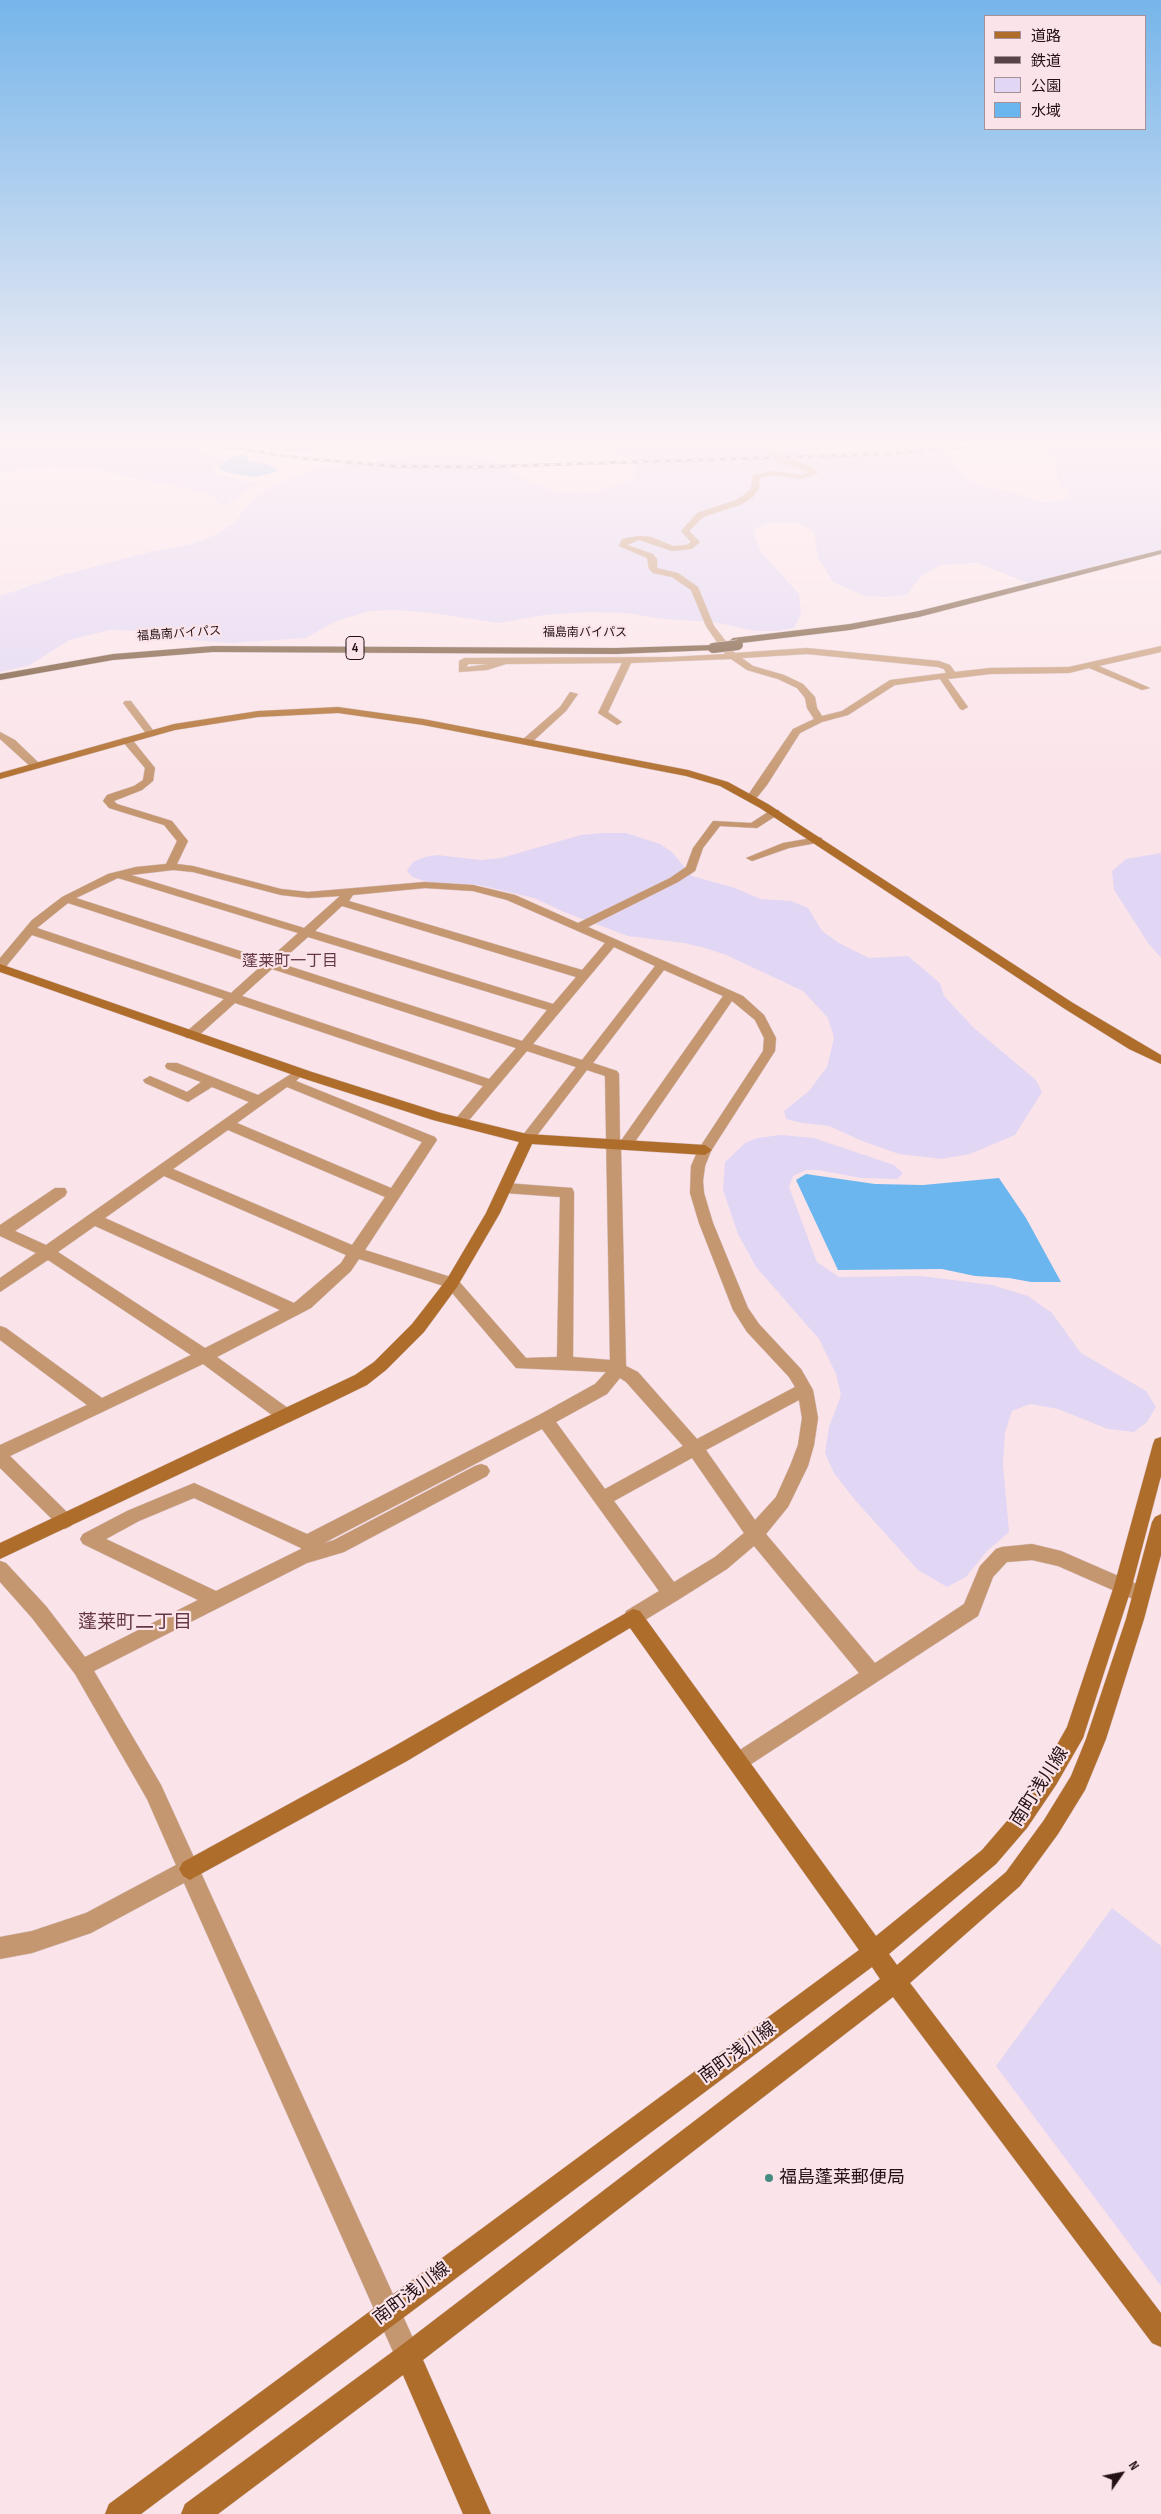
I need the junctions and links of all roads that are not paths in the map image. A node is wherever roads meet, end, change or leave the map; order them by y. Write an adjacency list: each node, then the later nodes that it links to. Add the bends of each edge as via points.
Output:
1 (651, 557): 7 (street, via 653,569 682,578 695,589 710,626)
2 (1140, 557): 4 (highway, 福島南バイパス / 4, via 910,616)
3 (1161, 558): 4 (highway, 福島南バイパス / 4, via 905,623 827,636)
4 (736, 643): 5 (highway, 福島南バイパス / 4, bridge)
5 (710, 645): 11 (highway, 福島南バイパス / 4, via 208,644 109,653); 13 (highway, 福島南バイパス / 4, via 616,651 213,648 113,657)
6 (1161, 649): 10 (street)
7 (732, 655): 8 (street); 12 (street, via 807,651 939,664 947,667); 18 (street, via 750,668 800,686 810,696)
8 (628, 660): 9 (street); 19 (street, via 603,713)
9 (502, 662)
10 (1092, 666): 12 (street, via 1060,671); 14 (street)
11 (0, 672)
12 (947, 675): 17 (street); 18 (street, via 893,682 844,713)
13 (0, 677)
14 (1145, 688)
15 (573, 694): 23 (street, via 563,709)
16 (128, 703): 20 (street)
17 (962, 707)
18 (819, 720): 26 (street, via 792,734 764,783)
19 (617, 722)
20 (151, 734): 22 (street); 23 (street, via 235,717 338,710 371,713)
21 (0, 735): 24 (street)
22 (127, 740): 24 (street); 30 (street, via 150,768 148,781 108,801 113,806 160,818 168,824 183,841)
23 (526, 742): 26 (street, via 688,773 718,782)
24 (36, 766): 25 (street)
25 (0, 776)
26 (751, 798): 27 (street)
27 (775, 812): 28 (street); 34 (street, via 753,826 717,823 698,848 690,869 674,880)
28 (818, 840): 29 (street, via 787,845); 47 (street, via 1068,1006)
29 (752, 858)
30 (170, 867): 31 (street); 32 (street, via 193,869 280,892)
31 (119, 874): 33 (street, via 98,881); 36 (street)
32 (346, 897): 34 (street, via 408,885 473,888 511,896); 36 (street); 41 (street)
33 (66, 899): 35 (street); 38 (street)
34 (578, 926): 37 (street)
35 (30, 930): 40 (street); 43 (street)
36 (307, 932): 38 (street); 44 (street)
37 (612, 942): 39 (street); 41 (street)
38 (270, 964): 43 (street); 46 (street)
39 (662, 964): 42 (street); 48 (street)
40 (0, 967): 45 (street)
41 (584, 975): 44 (street)
42 (730, 995): 58 (street); 59 (street, via 746,1004 760,1018 770,1038 769,1051)
43 (233, 998): 45 (street); 53 (street)
44 (556, 1009): 46 (street)
45 (190, 1035): 50 (street)
46 (524, 1046): 48 (street); 53 (street)
47 (1161, 1060)
48 (585, 1064): 57 (street); 58 (street, via 612,1074)
49 (172, 1066): 52 (street)
50 (293, 1077): 54 (street); 55 (street); 63 (street, via 430,1140)
51 (150, 1080): 52 (street, via 188,1098)
52 (210, 1082): 54 (street)
53 (492, 1084): 55 (street)
54 (259, 1102): 56 (street)
55 (460, 1122): 57 (street)
56 (226, 1124): 60 (street); 63 (street)
57 (528, 1139): 58 (street); 61 (street)
58 (620, 1146): 59 (street); 74 (street)
59 (705, 1150): 75 (street, via 698,1166 697,1193 724,1270 749,1322 795,1373)
60 (162, 1170): 64 (street); 67 (street)
61 (505, 1188): 68 (street); 73 (street, via 566,1192)
62 (60, 1192): 65 (street)
63 (394, 1195): 67 (street)
64 (94, 1219): 66 (street); 70 (street)
65 (1, 1231): 66 (street)
66 (47, 1252): 69 (street); 72 (street)
67 (356, 1253): 68 (street); 70 (street, via 324,1290)
68 (452, 1283): 73 (street, via 522,1364); 77 (street, via 418,1328 380,1366 361,1380)
69 (0, 1286)
70 (295, 1310): 72 (street)
71 (0, 1332): 76 (street)
72 (204, 1356): 76 (street); 77 (street)
73 (565, 1363): 74 (street)
74 (618, 1369): 78 (street, via 601,1389); 80 (street, via 632,1377)
75 (805, 1390): 80 (street); 86 (street, via 810,1418 799,1466 782,1502)
76 (100, 1406): 81 (street)
77 (286, 1416): 84 (street)
78 (545, 1420): 83 (street); 87 (street)
79 (1161, 1444): 90 (street, 南町浅川線)
80 (695, 1448): 83 (street); 86 (street)
81 (0, 1455): 84 (street)
82 (481, 1471): 87 (street, via 338,1547)
83 (603, 1499): 91 (street)
84 (65, 1521): 88 (street)
85 (1161, 1522): 90 (street, 南町浅川線)
86 (755, 1534): 91 (street, via 721,1562); 95 (street)
87 (310, 1548): 92 (street); 92 (street, via 194,1490 89,1538)
88 (0, 1551)
89 (0, 1569): 94 (street, via 39,1612)
90 (1131, 1590): 95 (street, via 1061,1559 1032,1552 1002,1556 986,1572 971,1610); 99 (street, 南町浅川線, via 1076,1731 1020,1821 989,1857); 100 (street, 南町浅川線, via 1135,1619 1078,1783 1013,1879)
91 (672, 1594): 93 (street)
92 (217, 1600): 94 (street)
93 (633, 1617): 96 (street); 97 (street, via 400,1754)
94 (82, 1668): 97 (street, via 154,1792)
95 (873, 1675): 96 (street)
96 (739, 1762): 99 (street)
97 (190, 1869): 98 (street, via 91,1922 32,1942); 101 (street)
98 (0, 1948)
99 (874, 1952): 100 (street); 101 (street, 南町浅川線)
100 (895, 1981): 102 (street); 103 (street, 南町浅川線)
101 (389, 2310): 103 (street); 104 (street, 南町浅川線)
102 (1161, 2334)
103 (408, 2356): 105 (street, 南町浅川線); 106 (street)
104 (119, 2514)
105 (195, 2514)
106 (477, 2514)

